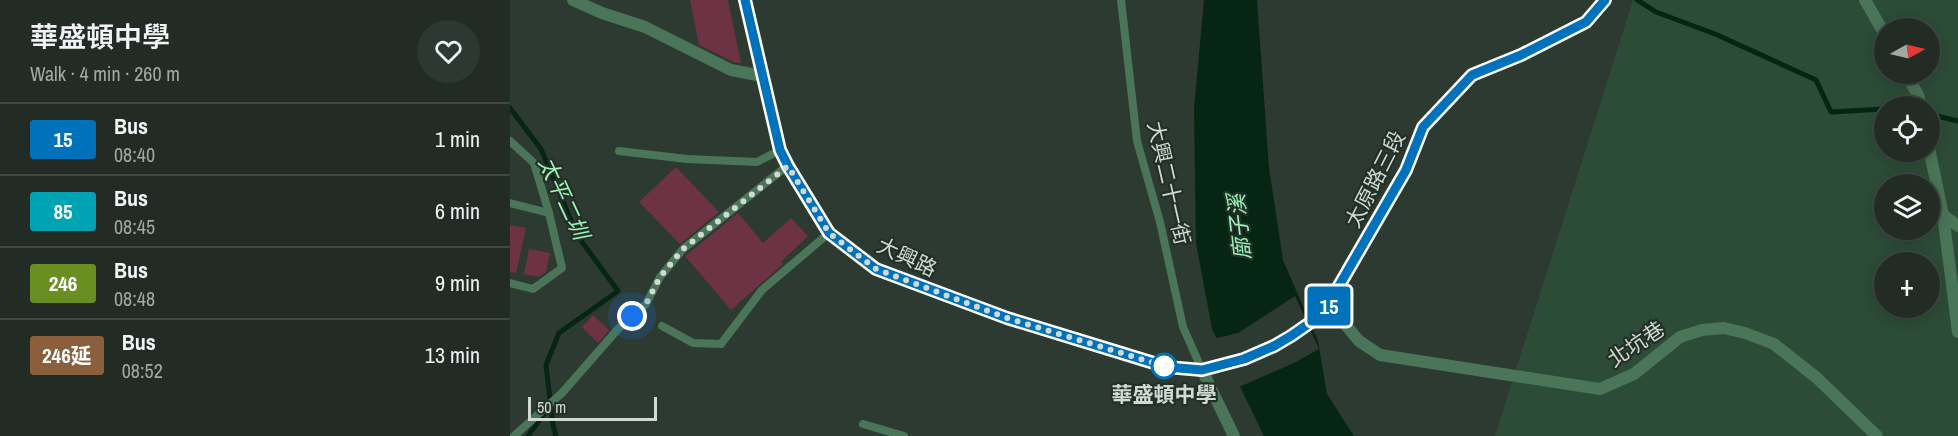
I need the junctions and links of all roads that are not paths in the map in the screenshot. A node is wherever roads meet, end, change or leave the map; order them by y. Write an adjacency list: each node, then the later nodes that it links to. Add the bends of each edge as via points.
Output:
1 (573, 0): 7 (street, via 645,27 731,70)
2 (745, 0): 7 (main road, 大興路)
3 (1121, 0): 22 (lane, 大興二十一街, via 1137,141 1183,327)
4 (1605, 0): 19 (main road, 太原路三段, via 1586,22 1472,75 1423,127 1406,170)
5 (1865, 0): 6 (street)
6 (1875, 18)
7 (762, 76): 9 (main road, 大興路)
8 (510, 141): 14 (lane, via 534,163)
9 (780, 150): 10 (lane, via 758,162); 12 (main road, 大興路)
10 (619, 151)
11 (1932, 162): 15 (street)
12 (788, 166): 17 (main road, 大興路); 24 (lane, via 683,249 660,277 646,304 618,328 562,393)
13 (510, 203): 14 (lane)
14 (549, 213): 18 (lane, via 562,268 533,289)
15 (1943, 215): 16 (street); 21 (street)
16 (1958, 226)
17 (829, 233): 20 (lane, via 762,290 721,344 693,343); 22 (main road, 大興路, via 876,269 1007,318 1167,367)
18 (510, 283)
19 (1322, 314): 22 (main road, 大興路, via 1274,346); 27 (street, 北坑巷, via 1345,324 1359,341 1380,355 1600,389 1634,374 1680,337 1702,330 1734,330 1774,344 1817,378)
20 (662, 326)
21 (1958, 332)
22 (1202, 370): 26 (street)
23 (863, 424): 25 (lane)
24 (514, 436)
25 (904, 436)
26 (1234, 436)
27 (1877, 436)

